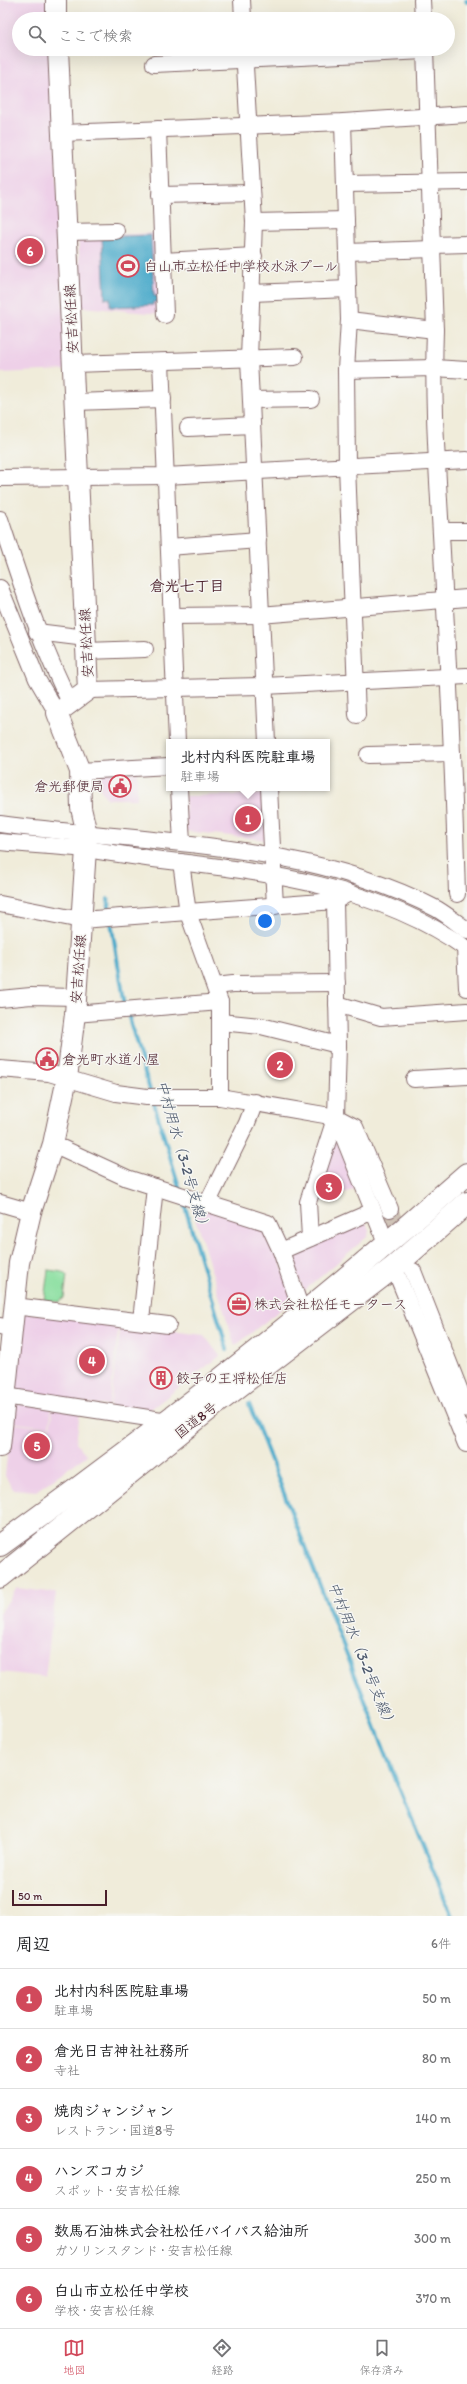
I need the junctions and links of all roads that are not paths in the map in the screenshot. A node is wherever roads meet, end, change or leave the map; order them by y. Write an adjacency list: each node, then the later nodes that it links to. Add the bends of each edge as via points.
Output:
1 (56, 0): 4 (main road)
2 (242, 0): 5 (street)
3 (422, 0): 6 (street)
4 (56, 12)
5 (243, 12)
6 (423, 12)
7 (58, 56): 17 (main road, 安吉松任線)
8 (227, 56): 11 (street)
9 (245, 56): 15 (street)
10 (425, 56): 13 (street)
11 (154, 64)
12 (467, 114): 13 (street)
13 (428, 116): 14 (street); 18 (street)
14 (343, 122): 15 (street); 20 (street)
15 (249, 125): 16 (street); 21 (street)
16 (158, 129): 17 (street); 22 (street)
17 (62, 133): 26 (main road, 安吉松任線)
18 (430, 182): 19 (street); 20 (street); 28 (street)
19 (467, 182)
20 (345, 184): 23 (street)
21 (252, 193): 22 (street); 24 (street)
22 (160, 195): 31 (street)
23 (346, 220): 24 (street); 29 (street)
24 (254, 222): 30 (street)
25 (116, 231): 26 (street)
26 (67, 232): 40 (main road, 安吉松任線)
27 (467, 244): 28 (street)
28 (433, 247): 29 (street); 36 (street)
29 (347, 252): 32 (street)
30 (254, 256): 31 (street); 33 (street)
31 (163, 261): 34 (street)
32 (348, 289): 33 (street); 35 (street)
33 (252, 292): 38 (street)
34 (165, 315)
35 (349, 320): 36 (street); 42 (street)
36 (435, 330): 41 (street)
37 (295, 357): 38 (street)
38 (249, 359): 39 (street); 46 (street)
39 (161, 362): 40 (street); 44 (street)
40 (73, 364): 47 (main road, 安吉松任線)
41 (434, 368): 42 (street); 43 (street); 51 (street)
42 (346, 370): 52 (street)
43 (467, 370)
44 (163, 399): 47 (street); 54 (street)
45 (311, 399): 46 (street)
46 (251, 400): 48 (street)
47 (75, 402): 56 (main road, 安吉松任線)
48 (252, 426): 49 (street); 53 (street)
49 (188, 428)
50 (467, 460): 51 (street)
51 (436, 462): 52 (street); 59 (street)
52 (347, 466): 53 (street); 65 (street)
53 (255, 471): 54 (street); 60 (street)
54 (165, 476): 56 (street); 61 (street)
55 (0, 478): 56 (street)
56 (78, 478): 70 (main road, 安吉松任線)
57 (0, 519): 69 (street)
58 (467, 531): 59 (street)
59 (441, 532): 64 (street)
60 (258, 540): 61 (street); 66 (street)
61 (169, 547): 67 (street)
62 (0, 588): 68 (street)
63 (467, 598): 64 (street)
64 (445, 599): 65 (street); 73 (street)
65 (353, 608): 66 (street); 74 (street)
66 (260, 614): 67 (street); 75 (street)
67 (172, 616): 76 (street)
68 (6, 623): 78 (street, via 36,679)
69 (38, 632): 70 (street); 78 (street)
70 (86, 644): 71 (street); 77 (main road, 安吉松任線)
71 (145, 649)
72 (467, 676): 73 (street)
73 (448, 677): 74 (street); 82 (street)
74 (356, 680): 75 (street); 79 (street)
75 (264, 686): 76 (street); 81 (street)
76 (174, 689): 77 (street); 80 (street)
77 (88, 690): 78 (main road, 安吉松任線)
78 (64, 709): 85 (main road, 安吉松任線)
79 (357, 715)
80 (177, 739)
81 (267, 739)
82 (452, 752): 83 (street); 95 (street)
83 (368, 756)
84 (166, 766): 85 (street)
85 (80, 771): 89 (main road, 安吉松任線, via 81,808)
86 (179, 791): 91 (street)
87 (269, 791): 92 (street)
88 (0, 824): 89 (street)
89 (87, 841): 90 (street); 91 (street); 93 (street); 101 (main road, 安吉松任線)
90 (0, 842)
91 (182, 843): 92 (street)
92 (273, 856): 94 (street); 99 (street, via 363,878)
93 (181, 862): 94 (street); 100 (street)
94 (274, 874): 96 (street); 98 (street)
95 (462, 894): 99 (street)
96 (342, 897): 98 (street); 103 (street, via 426,925); 104 (street)
97 (0, 904): 101 (street)
98 (275, 906): 100 (street)
99 (437, 910): 102 (street)
100 (188, 913): 101 (street); 105 (street)
101 (81, 920): 110 (main road, 安吉松任線)
102 (467, 930)
103 (466, 948): 106 (street)
104 (337, 982): 105 (street); 109 (street)
105 (216, 986): 108 (street)
106 (467, 988)
107 (0, 999): 110 (street, via 32,996)
108 (220, 1002): 110 (street, via 126,1010); 112 (street)
109 (337, 1004): 111 (street, via 381,1017); 113 (street)
110 (75, 1006): 116 (main road, 安吉松任線)
111 (467, 1011)
112 (220, 1022): 113 (street, via 261,1026); 118 (street)
113 (338, 1045): 120 (street)
114 (0, 1069): 116 (street)
115 (467, 1076): 117 (street)
116 (67, 1078): 118 (street, via 116,1093 152,1097); 121 (main road, 安吉松任線)
117 (414, 1079)
118 (220, 1097): 119 (street)
119 (255, 1102): 120 (street); 126 (street)
120 (333, 1118): 127 (street, via 355,1127); 128 (street, via 342,1133); 130 (street, via 308,1202)
121 (53, 1144): 123 (street, via 127,1178); 129 (main road, 安吉松任線)
122 (467, 1174): 131 (highway, 国道8号)
123 (155, 1187): 126 (street); 136 (street)
124 (0, 1203): 129 (street)
125 (467, 1203): 133 (highway, 国道8号)
126 (207, 1204): 132 (street, via 268,1223)
127 (390, 1209)
128 (373, 1211): 130 (street); 131 (street)
129 (31, 1212): 134 (main road, 安吉松任線, via 19,1262)
130 (310, 1238): 132 (street)
131 (387, 1245): 135 (highway, 国道8号)
132 (281, 1251): 135 (street)
133 (403, 1269): 140 (street); 142 (street); 145 (highway, 国道8号, via 213,1406)
134 (14, 1306): 136 (street); 138 (main road, 安吉松任線)
135 (303, 1315): 141 (highway, 国道8号)
136 (141, 1321): 137 (street)
137 (168, 1324)
138 (6, 1327): 139 (main road, 安吉松任線)
139 (5, 1396): 141 (street); 143 (main road, 安吉松任線)
140 (467, 1409)
141 (168, 1421): 144 (highway, 国道8号)
142 (467, 1442)
143 (0, 1447)
144 (0, 1545)
145 (0, 1577)

